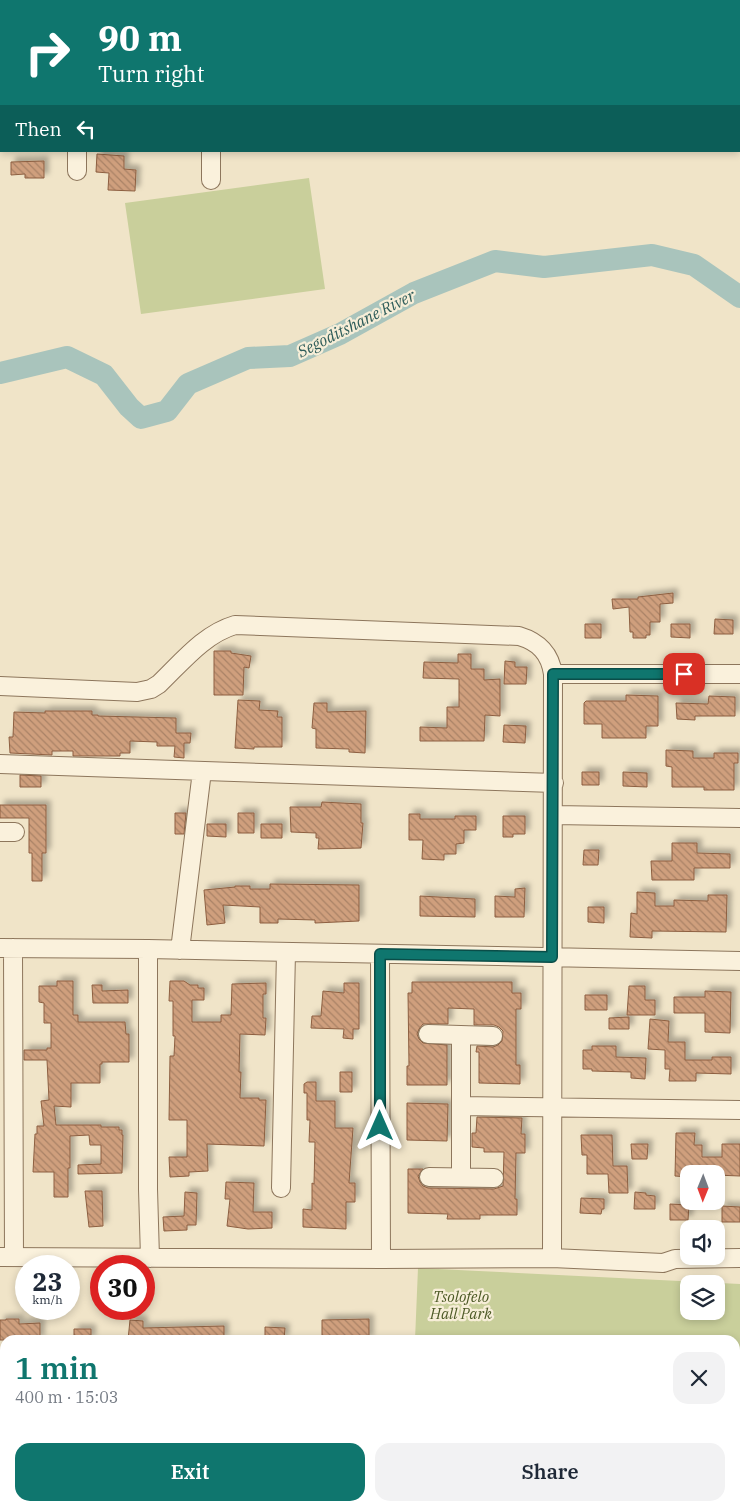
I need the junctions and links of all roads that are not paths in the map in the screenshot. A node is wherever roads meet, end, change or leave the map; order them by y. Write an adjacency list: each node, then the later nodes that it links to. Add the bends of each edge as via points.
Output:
1 (77, 152): 3 (street)
2 (211, 152): 4 (street)
3 (77, 172)
4 (211, 180)
5 (553, 674): 6 (street); 7 (street, via 552,665 541,646 519,636 235,625 206,639 151,689 137,692); 10 (street)
6 (740, 674)
7 (0, 686)
8 (0, 764): 9 (street)
9 (202, 771): 10 (street); 15 (street)
10 (554, 784): 11 (street)
11 (554, 815): 12 (street); 18 (street)
12 (740, 818)
13 (6, 948): 14 (street); 31 (street)
14 (148, 949): 15 (street); 30 (street)
15 (180, 950): 16 (street)
16 (286, 952): 17 (street); 29 (street)
17 (380, 954): 18 (street); 36 (street)
18 (552, 957): 19 (street); 24 (street)
19 (740, 961)
20 (428, 1034): 21 (street)
21 (461, 1035): 22 (street); 23 (street)
22 (493, 1036)
23 (461, 1106): 24 (street); 27 (street)
24 (553, 1107): 25 (street); 34 (street)
25 (740, 1110)
26 (429, 1177): 27 (street)
27 (461, 1177): 28 (street)
28 (494, 1178)
29 (281, 1188)
30 (150, 1255)
31 (7, 1257): 32 (street)
32 (90, 1258)
33 (155, 1258): 36 (street)
34 (552, 1258): 36 (street); 37 (street)
35 (740, 1258): 37 (street, via 674,1259)
36 (381, 1260)
37 (663, 1263): 38 (street, via 677,1269)
38 (740, 1270)

